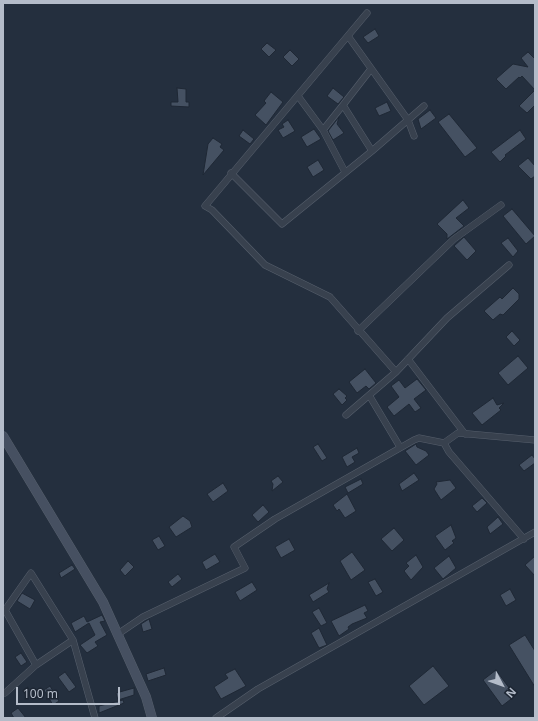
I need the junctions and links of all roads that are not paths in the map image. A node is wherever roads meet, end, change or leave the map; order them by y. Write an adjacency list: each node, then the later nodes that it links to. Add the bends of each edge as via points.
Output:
1 (367, 13): 2 (street)
2 (348, 36): 3 (street); 4 (street)
3 (371, 69): 5 (street); 7 (street)
4 (298, 96): 8 (street); 12 (street)
5 (343, 105): 8 (street); 10 (street)
6 (424, 106): 7 (street)
7 (408, 120): 9 (street); 10 (street)
8 (323, 130): 11 (street)
9 (414, 136)
10 (372, 152): 11 (street)
11 (345, 172): 12 (street, via 282,224)
12 (231, 173): 15 (street, via 205,206 212,210 265,265 330,297)
13 (501, 204): 15 (street, via 454,239)
14 (509, 265): 16 (street, via 448,318)
15 (358, 331): 17 (street)
16 (408, 359): 17 (street); 20 (street)
17 (396, 372): 18 (street)
18 (369, 395): 19 (street); 24 (street)
19 (346, 415)
20 (465, 434): 22 (street); 23 (street, via 458,433)
21 (3, 436): 27 (street, via 103,602)
22 (535, 440)
23 (444, 443): 24 (street, via 419,438); 26 (street)
24 (400, 448): 27 (street, via 275,519 234,547 245,568 143,617)
25 (535, 532): 26 (street)
26 (524, 539): 33 (street, via 258,689)
27 (118, 634): 32 (street, via 146,697)
28 (73, 640): 29 (street); 29 (street, via 31,574 5,610); 31 (street)
29 (36, 665): 30 (street)
30 (5, 693)
31 (94, 718)
32 (152, 718)
33 (216, 718)

